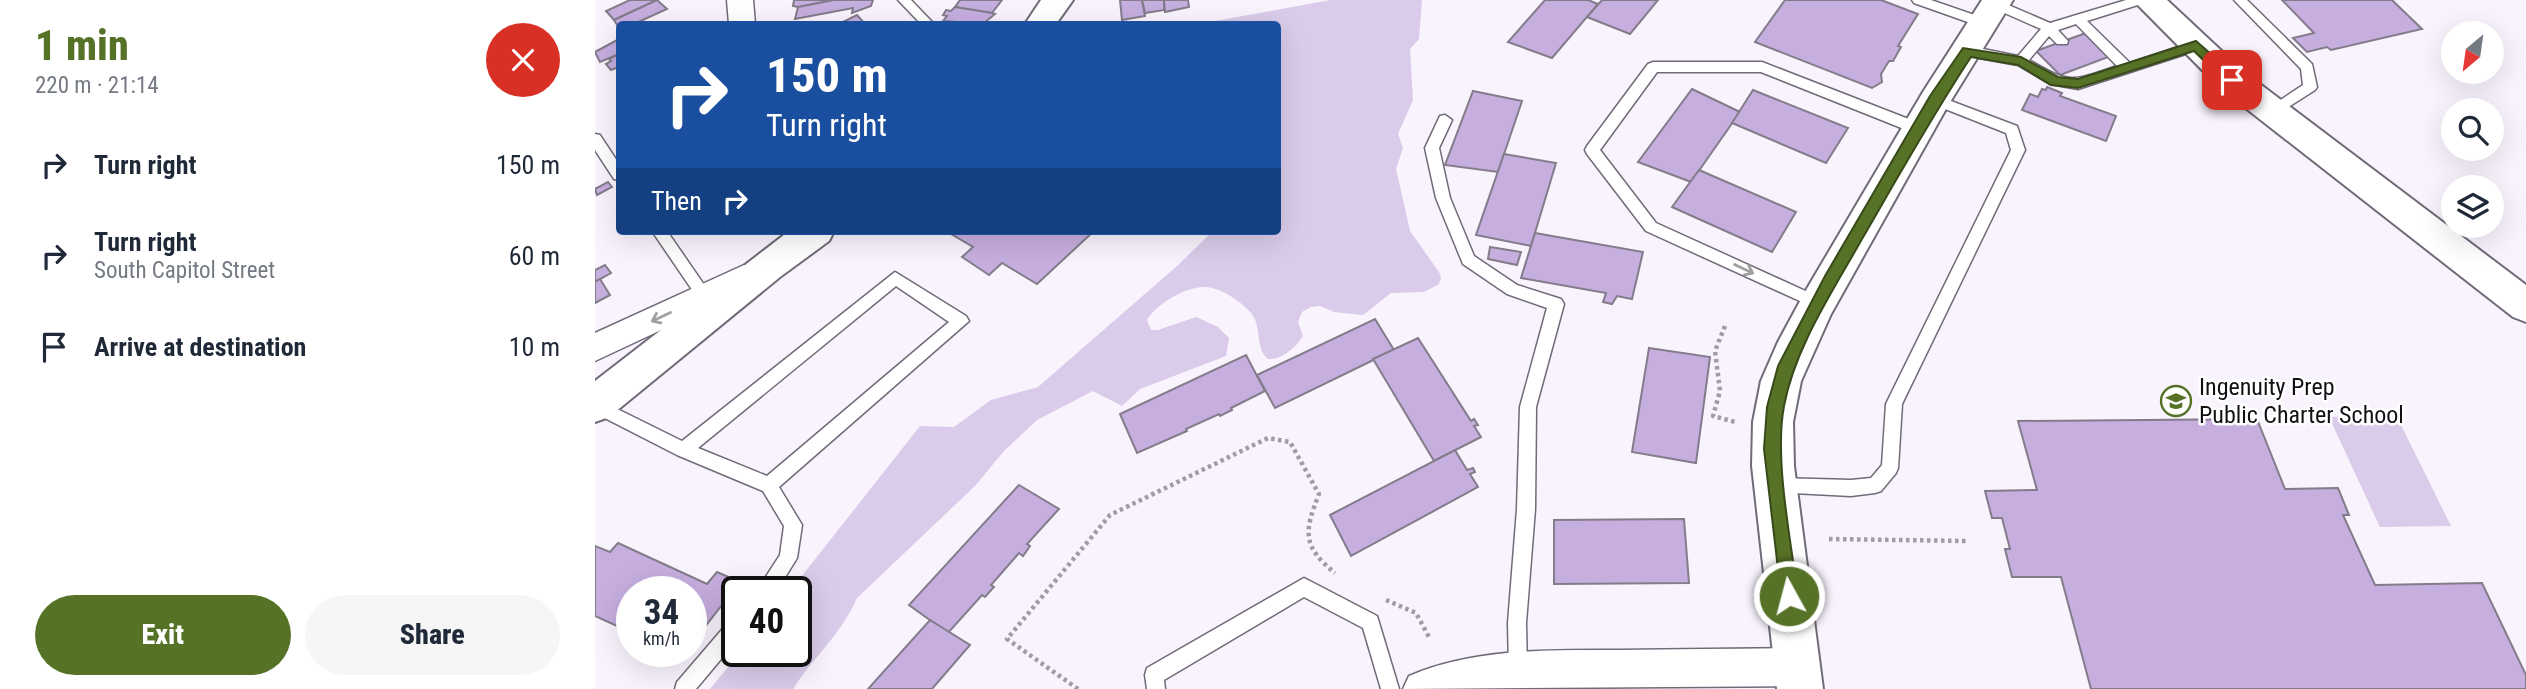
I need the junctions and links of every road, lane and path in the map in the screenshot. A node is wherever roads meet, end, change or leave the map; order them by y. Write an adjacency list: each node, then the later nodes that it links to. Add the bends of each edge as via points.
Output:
1 (740, 0): 10 (street)
2 (904, 0): 11 (lane)
3 (1058, 0): 12 (street)
4 (1918, 0): 9 (lane)
5 (2140, 0): 8 (lane)
6 (2148, 0): 15 (street)
7 (2241, 0): 20 (lane, via 2307,67 2310,88)
8 (2078, 19): 13 (lane); 18 (lane)
9 (1986, 20): 13 (lane); 16 (lane); 21 (street)
10 (742, 21)
11 (925, 21)
12 (1042, 21)
13 (2049, 28): 14 (lane); 16 (lane)
14 (2062, 41)
15 (2196, 46): 18 (lane); 20 (street)
16 (2021, 61): 19 (lane, via 2055,81 2078,83)
17 (2087, 65): 19 (lane)
18 (2127, 68): 19 (lane)
19 (2098, 77)
20 (2271, 111): 30 (street)
21 (1927, 114): 29 (street); 29 (lane, one-way to 29, via 1762,67 1653,67 1592,150 1651,227); 37 (lane, via 2012,130 2018,150 1894,404 1890,468 1875,485)
22 (1445, 120): 45 (lane, via 1432,148 1443,198 1468,260 1512,290 1556,304 1528,407)
23 (595, 139): 24 (lane)
24 (616, 170)
25 (662, 235): 28 (lane)
26 (810, 235): 27 (street)
27 (767, 266): 28 (street); 33 (street)
28 (704, 296): 32 (street, one-way to 32)
29 (1818, 303): 37 (street, via 1792,352 1778,394 1772,435)
30 (2526, 306)
31 (1725, 326): 34 (path, via 1715,351 1720,391 1713,416)
32 (595, 348)
33 (595, 405): 35 (lane)
34 (1735, 422)
35 (683, 450): 36 (lane); 36 (lane, via 895,278 961,321)
36 (769, 485): 40 (lane, via 793,526 787,558)
37 (1775, 485): 46 (street)
38 (1829, 539): 39 (path)
39 (1967, 541)
40 (775, 576)
41 (1342, 578): 48 (path, via 1309,546 1305,529 1319,494 1290,442 1268,438 1110,516 1007,639)
42 (1379, 597): 43 (path, via 1416,613)
43 (1429, 637)
44 (721, 644): 47 (lane)
45 (1518, 671): 46 (street); 51 (street)
46 (1798, 678)
47 (684, 689)
48 (1078, 689)
49 (1156, 689): 50 (lane, via 1154,675 1304,587 1371,622)
50 (1390, 689)
51 (1422, 689)

